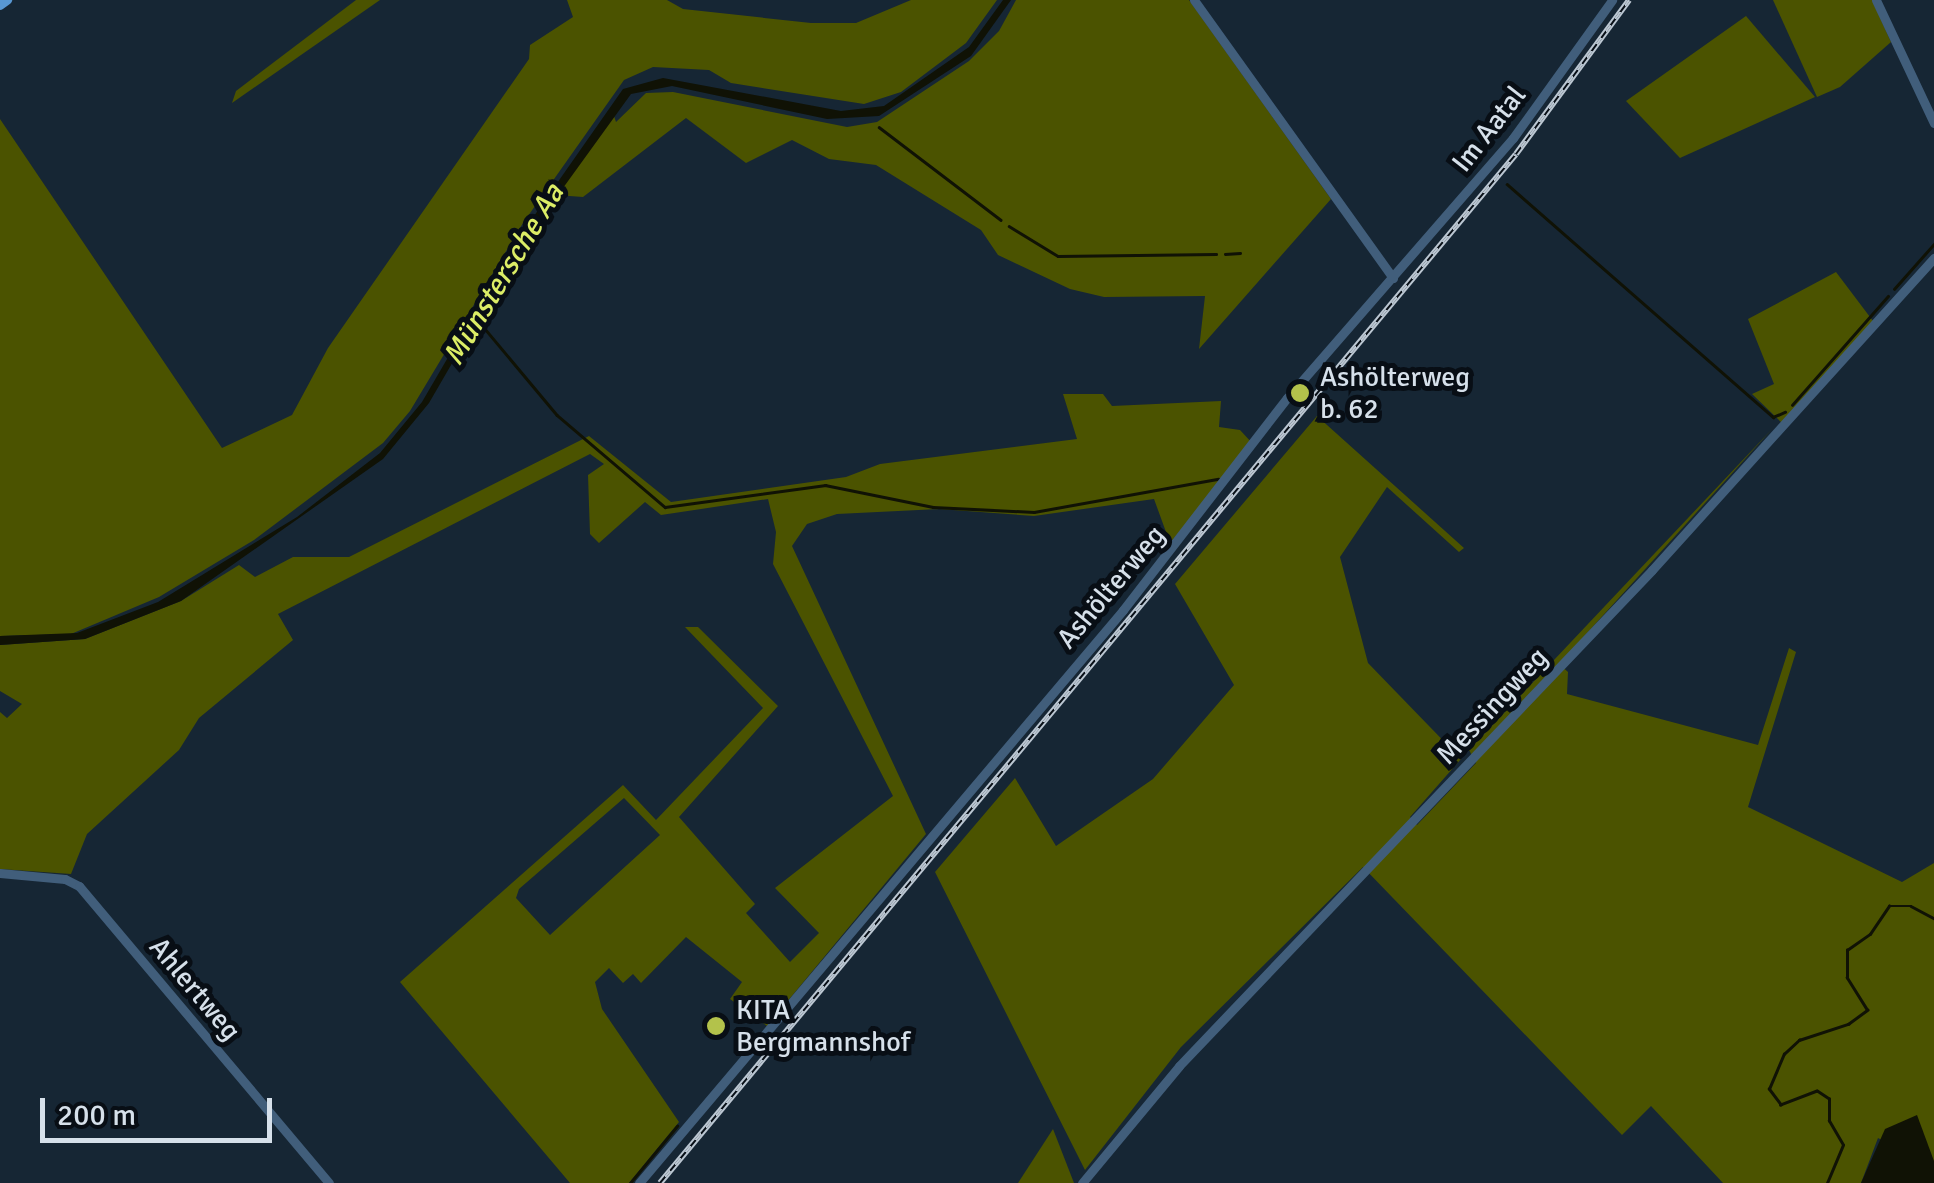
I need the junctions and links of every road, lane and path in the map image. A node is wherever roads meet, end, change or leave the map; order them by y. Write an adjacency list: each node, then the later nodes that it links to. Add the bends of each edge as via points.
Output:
1 (6, 0): 5 (main road)
2 (1194, 0): 8 (street)
3 (1612, 0): 8 (street, Im Aatal, via 1513,138)
4 (1876, 0): 6 (street)
5 (0, 5)
6 (1934, 123)
7 (1934, 258): 12 (street, Messingweg, via 1652,570 1179,1066)
8 (1392, 278): 11 (street, Ashölterweg, via 1287,398 1123,610)
9 (0, 873): 10 (street, Ahlertweg, via 66,878 79,886)
10 (329, 1183)
11 (639, 1183)
12 (1082, 1183)

